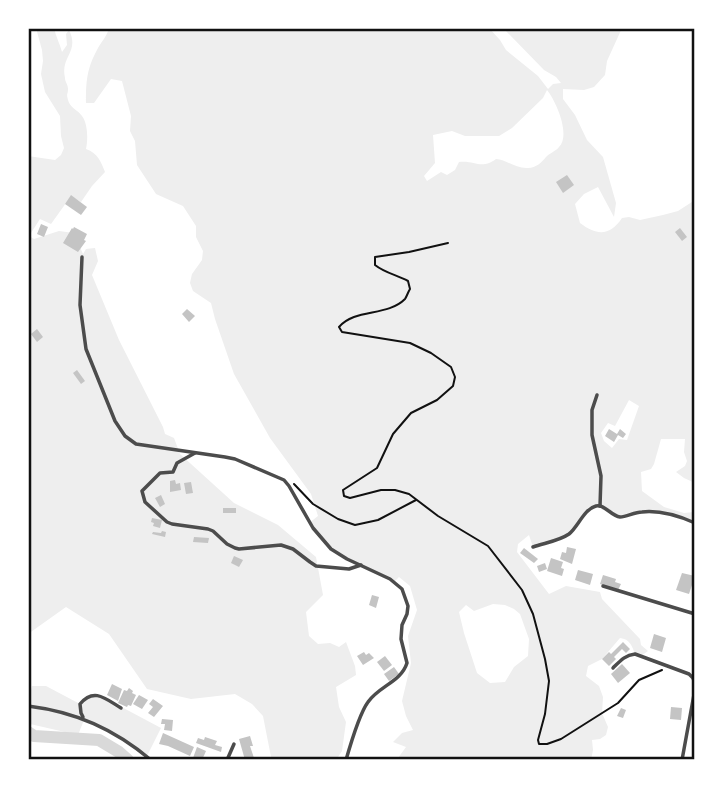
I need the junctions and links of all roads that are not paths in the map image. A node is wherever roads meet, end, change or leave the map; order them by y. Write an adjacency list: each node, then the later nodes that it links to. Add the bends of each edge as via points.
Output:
1 (82, 257): 3 (street, via 80,305 86,349 115,421 136,444)
2 (597, 395): 4 (street, via 592,435 600,463)
3 (197, 452): 7 (street, via 235,459 284,480 321,538 338,555); 7 (street, via 177,463 173,472 157,475 142,491 145,502 167,522 208,528 239,549 281,545 316,566 349,569)
4 (600, 506): 5 (street, via 619,517 656,512); 6 (street, via 590,510 569,534)
5 (695, 523)
6 (533, 547)
7 (362, 565): 18 (street, via 402,589 408,606 401,639 407,663 398,677 369,700)
8 (603, 586): 9 (street)
9 (695, 614)
10 (613, 668): 11 (street, via 635,654 689,674)
11 (695, 688): 19 (street)
12 (28, 706): 14 (street)
13 (121, 708): 14 (street, via 99,695 88,696 80,704)
14 (84, 719): 16 (street, via 129,742)
15 (234, 744): 17 (street)
16 (151, 760)
17 (227, 760)
18 (346, 760)
19 (682, 760)

